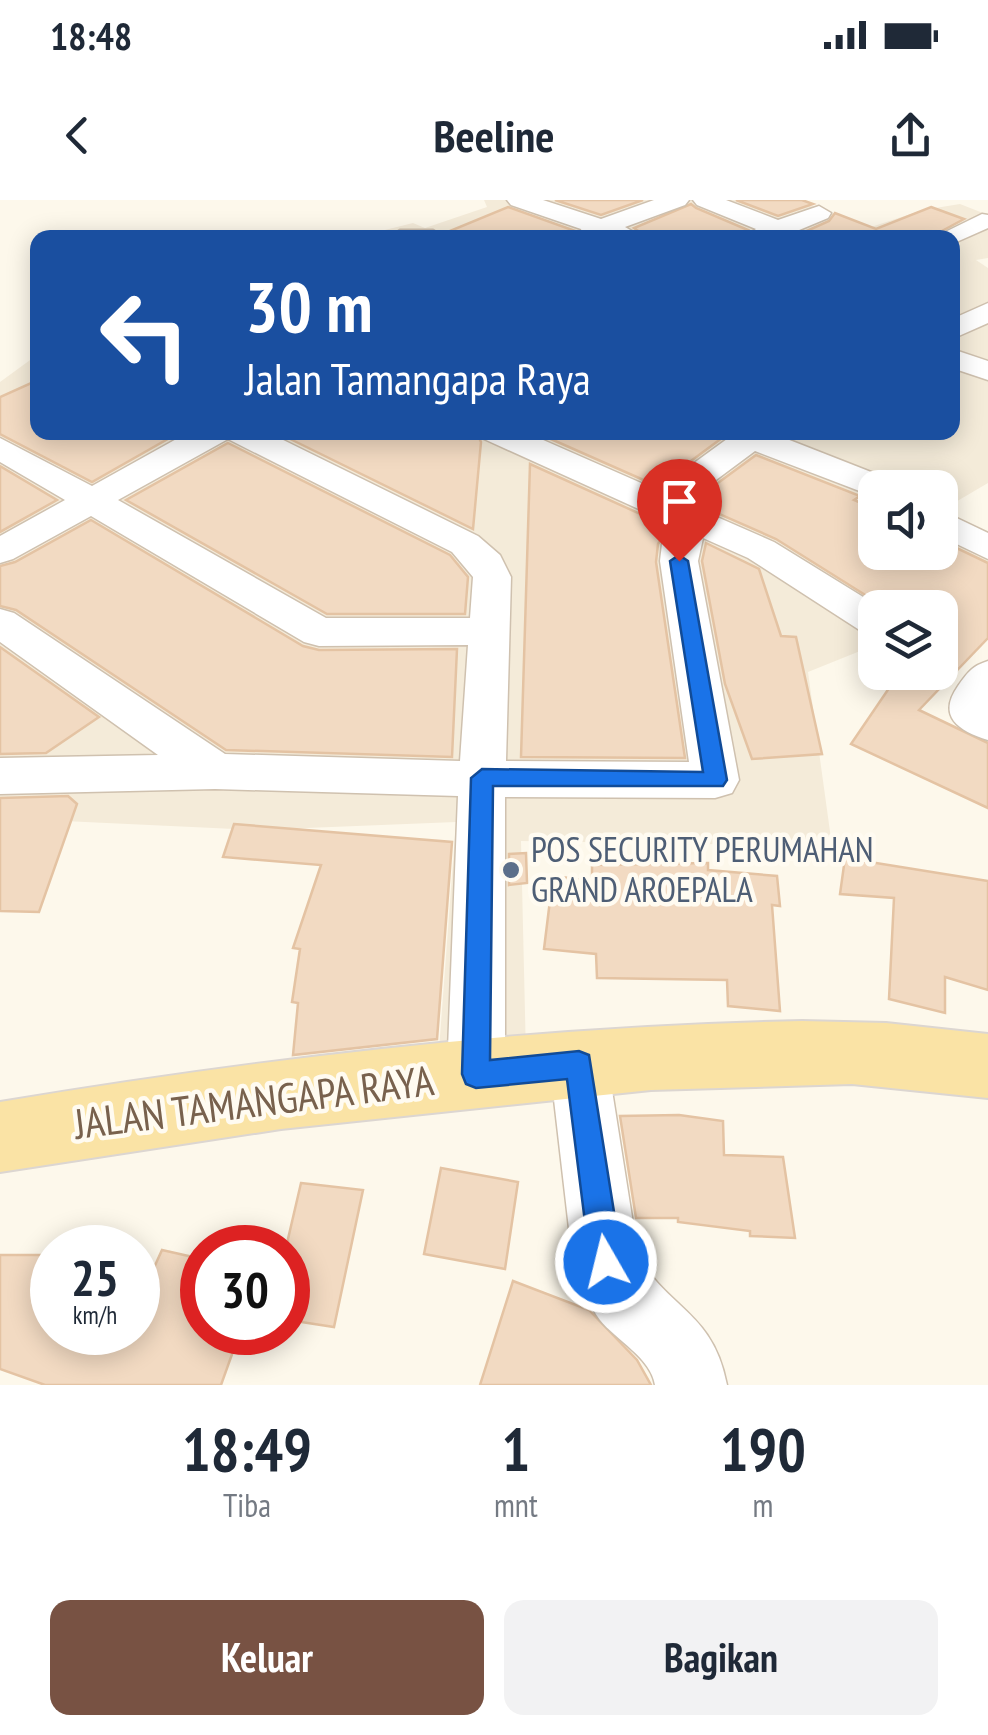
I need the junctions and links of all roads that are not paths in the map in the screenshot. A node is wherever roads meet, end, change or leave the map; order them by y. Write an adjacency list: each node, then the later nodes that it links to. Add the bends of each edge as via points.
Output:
1 (519, 200): 6 (street)
2 (677, 200): 7 (street)
3 (705, 200): 8 (street)
4 (818, 213): 9 (street)
5 (982, 221): 10 (street)
6 (585, 230)
7 (594, 230)
8 (760, 230)
9 (774, 230)
10 (960, 231)
11 (985, 315): 12 (street)
12 (960, 326)
13 (960, 361): 14 (street)
14 (988, 371)
15 (201, 440): 24 (street)
16 (256, 440): 31 (street, via 477,553 492,577)
17 (514, 440): 25 (street)
18 (740, 440): 25 (street)
19 (757, 440): 22 (street)
20 (817, 440): 22 (street)
21 (0, 448): 24 (street)
22 (800, 456): 23 (street)
23 (858, 479)
24 (96, 500): 28 (street); 31 (street, via 319,632)
25 (679, 513): 29 (street, via 761,550); 36 (street, via 686,533 679,561 715,780)
26 (958, 530): 27 (street)
27 (988, 548)
28 (0, 551)
29 (858, 611)
30 (0, 622): 34 (street)
31 (491, 631): 36 (street)
32 (988, 676): 33 (street, via 970,702 971,715)
33 (988, 724)
34 (216, 771): 35 (street); 36 (street)
35 (0, 776)
36 (482, 778): 39 (street)
37 (579, 1064): 38 (main road, JALAN TAMANGAPA RAYA, via 777,1052); 39 (main road, JALAN TAMANGAPA RAYA); 41 (street, via 606,1262 622,1294 674,1345)
38 (988, 1066)
39 (476, 1074): 40 (main road, JALAN TAMANGAPA RAYA, via 130,1113)
40 (0, 1136)
41 (691, 1385)

